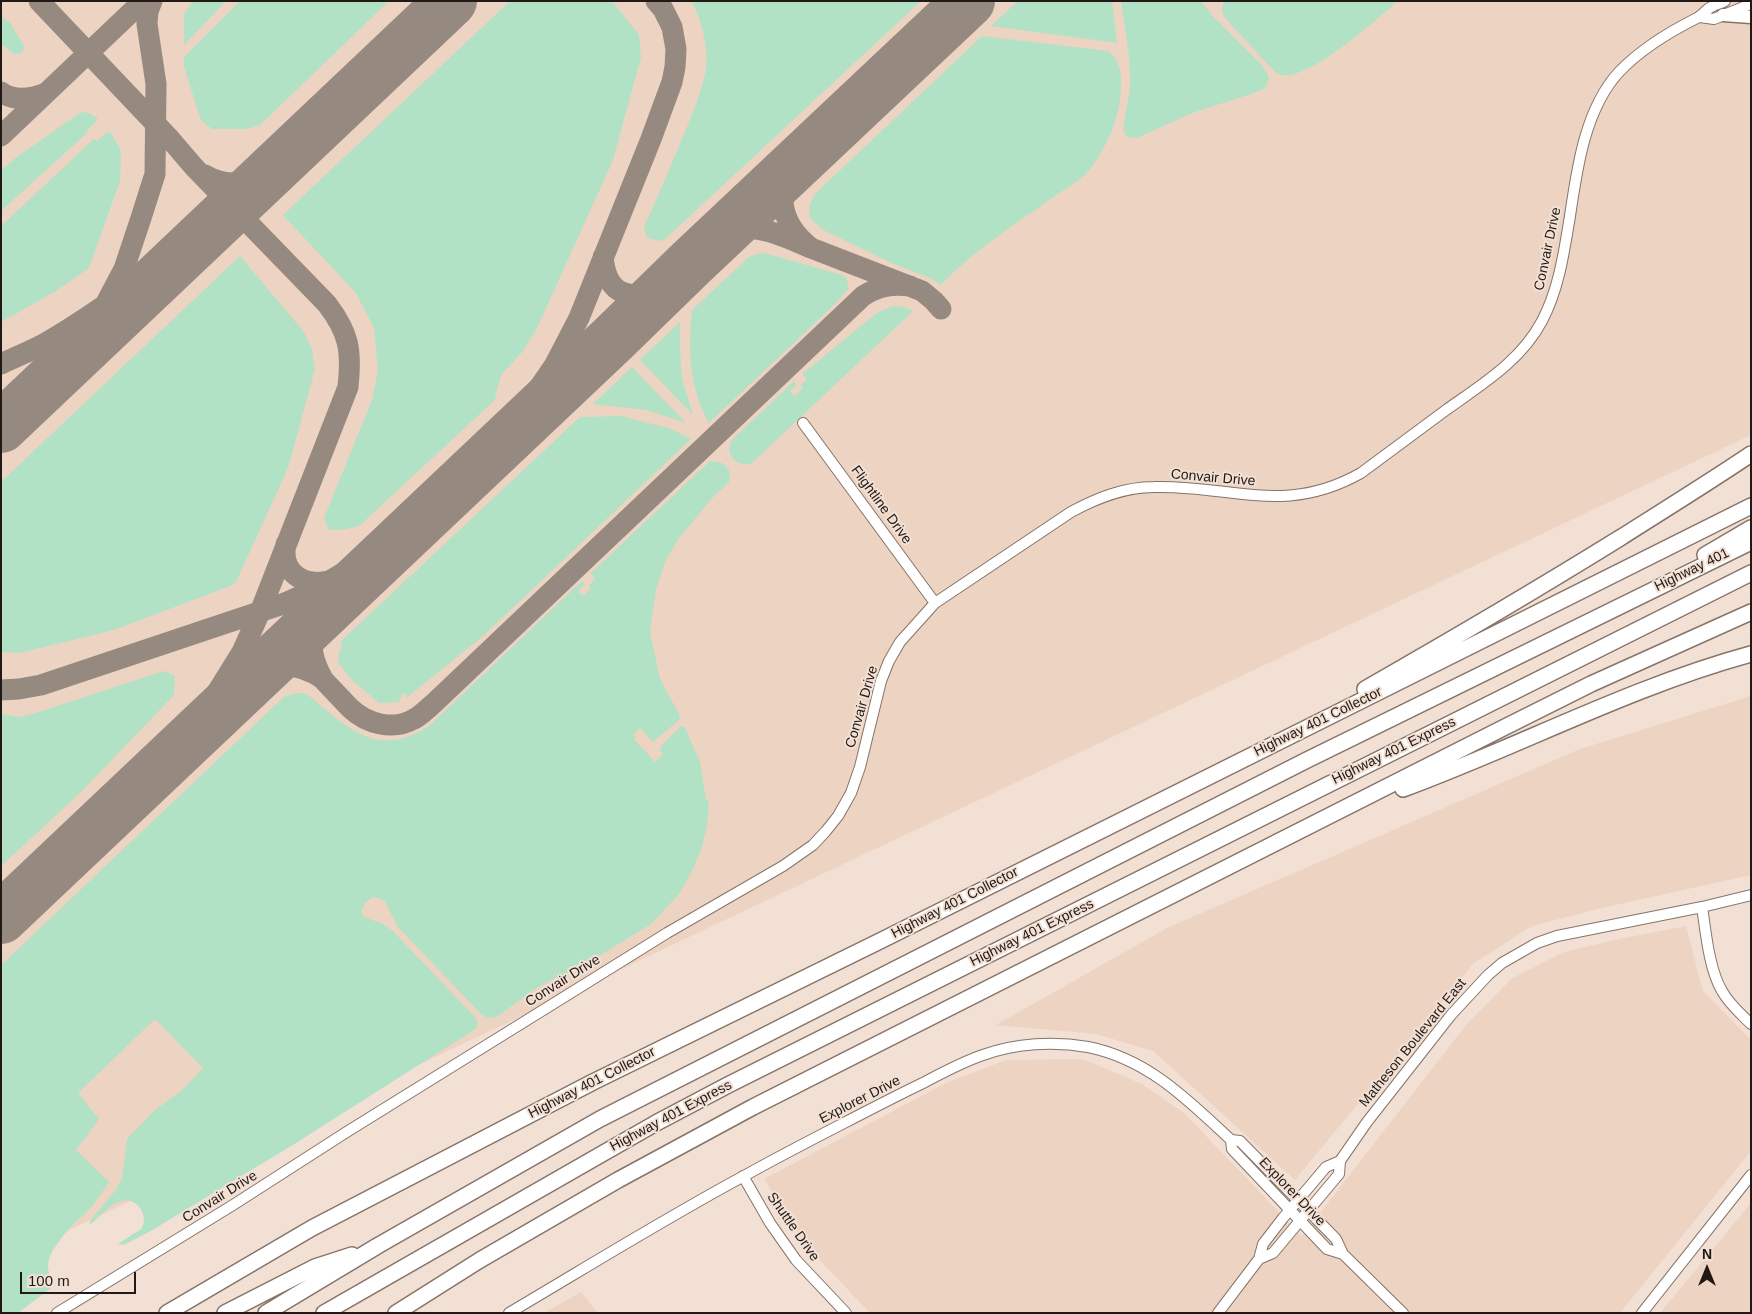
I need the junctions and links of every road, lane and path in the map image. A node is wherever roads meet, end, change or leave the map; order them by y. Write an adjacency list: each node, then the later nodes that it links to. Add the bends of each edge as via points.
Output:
1 (1725, 1): 4 (street, Convair Drive, via 1709,8)
2 (1751, 4): 3 (street, Convair Drive)
3 (1723, 15): 4 (street, Convair Drive); 5 (main road)
4 (1700, 17): 13 (street, Convair Drive, via 1633,59 1609,85 1583,142 1566,245 1542,322 1521,351 1477,388 1361,473 1339,484 1306,494 1282,496 1169,487 1114,493 1071,512)
5 (1751, 17)
6 (803, 423): 13 (street, Flightline Drive)
7 (1751, 454): 18 (highway, via 1514,602)
8 (1751, 506): 18 (highway, Highway 401 Collector)
9 (1751, 528): 12 (highway)
10 (1751, 542): 12 (highway, Highway 401)
11 (1751, 573): 38 (highway, Highway 401 Express, via 728,1085)
12 (1633, 599): 31 (highway, Highway 401 Express, via 1298,764 770,1032 600,1120)
13 (935, 603): 34 (street, Convair Drive, via 900,642 889,661 851,793 838,816 813,845)
14 (1751, 612): 16 (highway)
15 (1751, 616): 16 (highway)
16 (1708, 632): 19 (highway, via 1591,684)
17 (1751, 654): 19 (highway, via 1630,695 1428,779)
18 (1276, 742): 35 (highway, Highway 401 Collector, via 592,1082 312,1228)
19 (1334, 814): 39 (highway, via 753,1107 618,1180)
20 (1751, 896): 21 (street, Matheson Boulevard East)
21 (1702, 907): 22 (street, via 1709,953 1721,990); 24 (street, Matheson Boulevard East, via 1557,936 1537,943 1502,963 1450,1015)
22 (1751, 1024)
23 (1231, 1140): 26 (street, Explorer Drive, via 1171,1085 1117,1054 1087,1047 1037,1044 1012,1047 953,1067); 27 (street, Explorer Drive, via 1240,1141); 28 (street, Explorer Drive, via 1232,1149)
24 (1340, 1161): 27 (street, Matheson Boulevard East, via 1326,1168); 29 (street, Matheson Boulevard East, via 1339,1174)
25 (1751, 1175): 44 (street)
26 (743, 1176): 40 (street, Explorer Drive); 41 (street, Shuttle Drive, via 796,1260)
27 (1298, 1200): 28 (street, Matheson Boulevard East); 29 (street, Explorer Drive)
28 (1290, 1210): 30 (street, Explorer Drive); 33 (street, Matheson Boulevard East, via 1263,1244)
29 (1309, 1210): 30 (street, Matheson Boulevard East); 32 (street, Explorer Drive, via 1336,1239)
30 (1300, 1220): 32 (street, Explorer Drive, via 1327,1249); 33 (street, Matheson Boulevard East, via 1273,1253)
31 (379, 1246): 36 (highway, via 315,1267); 37 (highway, Highway 401 Express)
32 (1343, 1254): 43 (street, Explorer Drive)
33 (1259, 1259): 42 (street, Matheson Boulevard East)
34 (57, 1313)
35 (167, 1313)
36 (225, 1313)
37 (266, 1313)
38 (324, 1313)
39 (396, 1313)
40 (509, 1313)
41 (846, 1313)
42 (1218, 1313)
43 (1404, 1313)
44 (1642, 1313)

